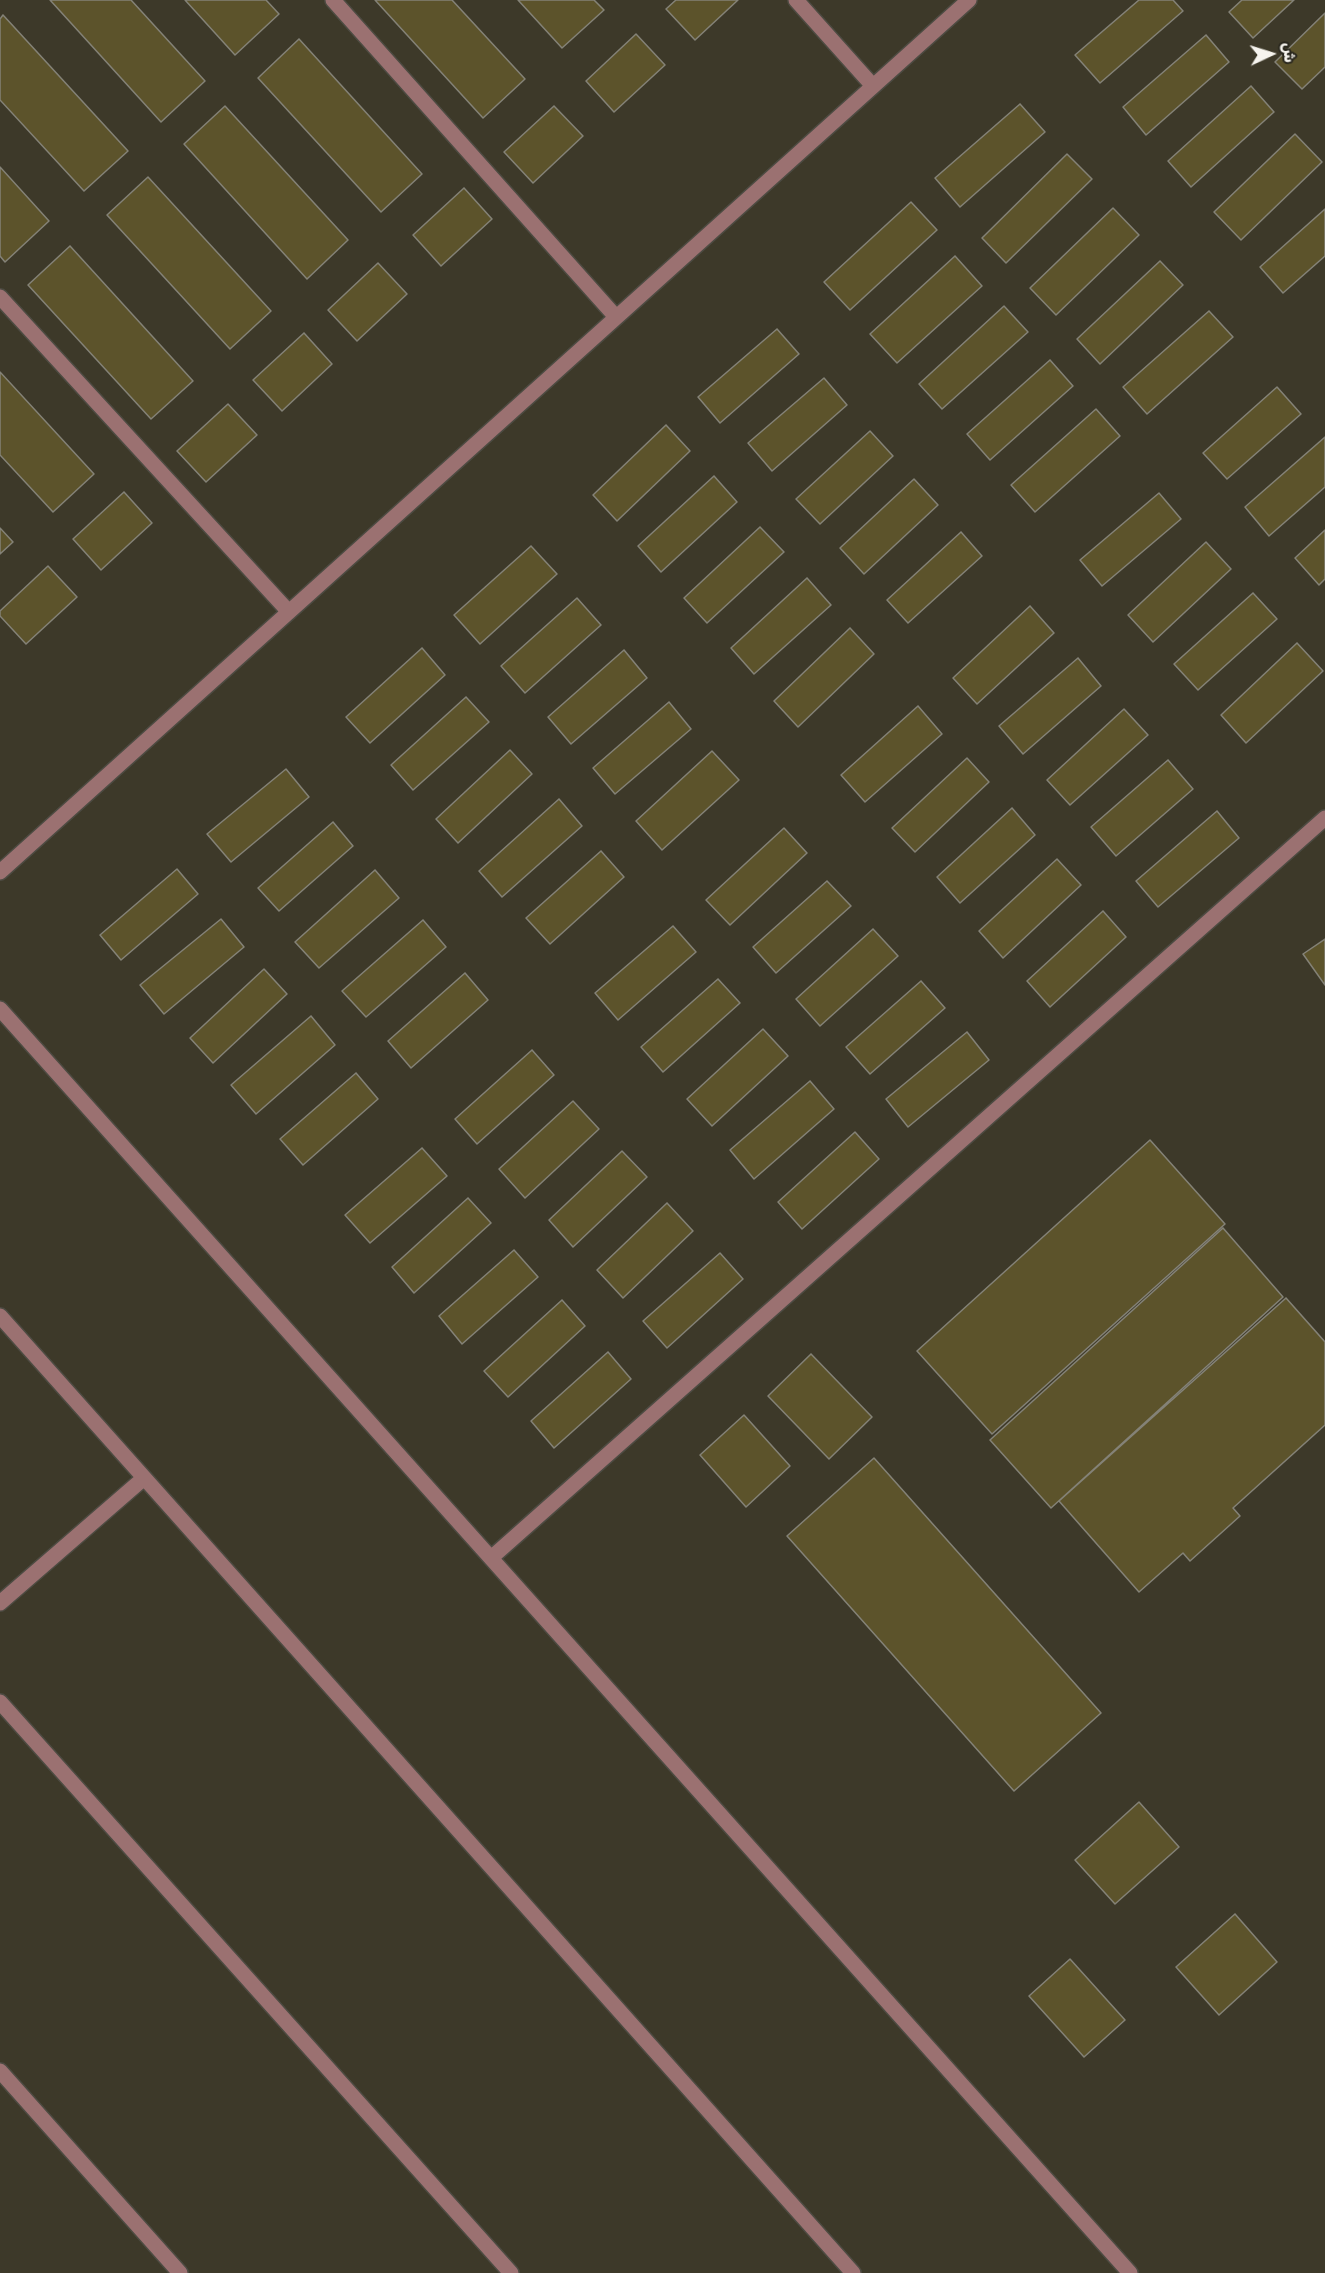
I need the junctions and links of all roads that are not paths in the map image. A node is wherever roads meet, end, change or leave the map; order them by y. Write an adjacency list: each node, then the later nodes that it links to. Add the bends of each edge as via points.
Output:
1 (333, 0): 6 (street)
2 (796, 0): 4 (street)
3 (969, 0): 4 (street)
4 (873, 86): 6 (street)
5 (0, 297): 7 (street)
6 (616, 317): 7 (street)
7 (289, 612): 9 (street)
8 (1325, 818): 13 (street)
9 (0, 872)
10 (0, 1009): 13 (street)
11 (0, 1316): 12 (street)
12 (144, 1478): 14 (street); 19 (street)
13 (490, 1558): 20 (street)
14 (0, 1603)
15 (0, 1702): 18 (street)
16 (0, 2071): 17 (street)
17 (180, 2273)
18 (511, 2273)
19 (853, 2273)
20 (1130, 2273)

